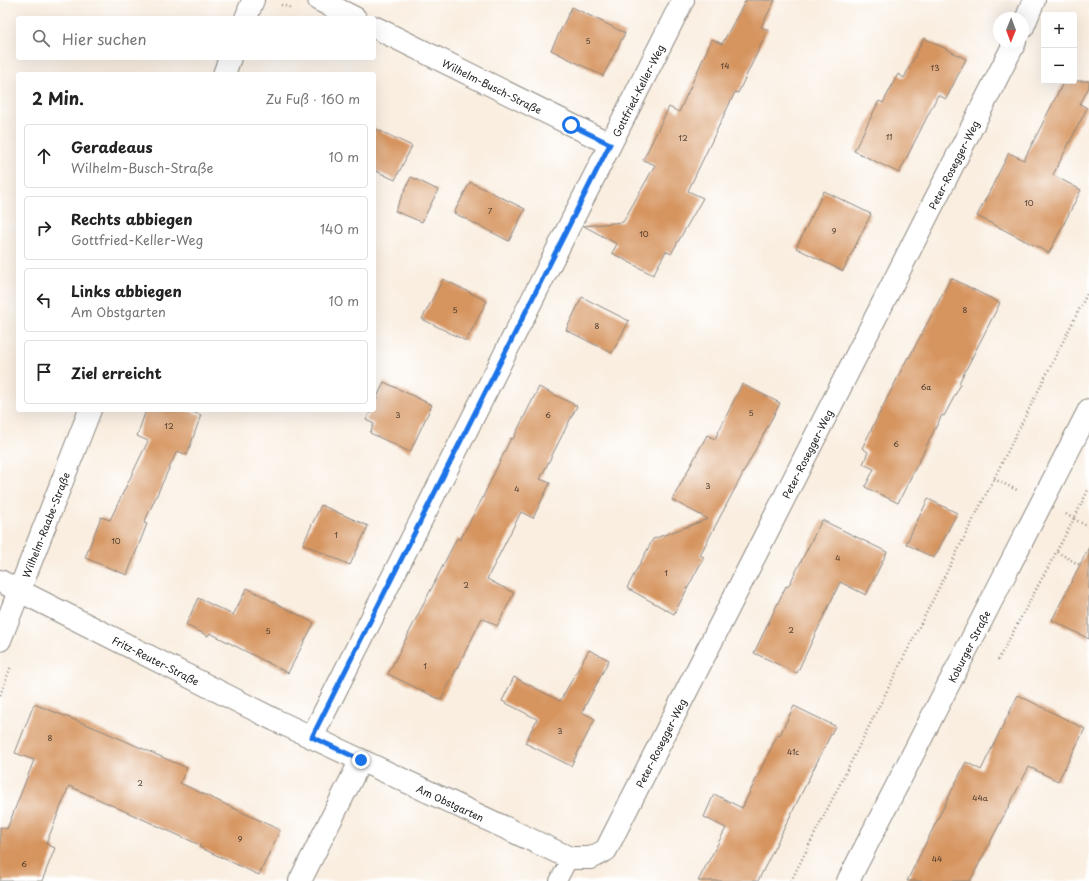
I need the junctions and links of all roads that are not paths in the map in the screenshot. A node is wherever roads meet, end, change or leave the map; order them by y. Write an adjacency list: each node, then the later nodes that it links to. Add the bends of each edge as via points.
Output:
1 (253, 0): 6 (street)
2 (319, 0): 7 (street)
3 (683, 0): 12 (street, Gottfried-Keller-Weg)
4 (1034, 0): 5 (street)
5 (1029, 12)
6 (247, 16)
7 (351, 16)
8 (376, 28): 12 (street, Wilhelm-Busch-Straße)
9 (1012, 48): 19 (street, Peter-Rosegger-Weg, via 606,850)
10 (229, 60): 11 (street)
11 (225, 72)
12 (610, 144): 17 (street, Gottfried-Keller-Weg)
13 (1089, 410): 22 (street, Koburger Straße)
14 (89, 412): 15 (street, Wilhelm-Raabe-Straße)
15 (9, 586): 16 (street, Wilhelm-Raabe-Straße); 17 (street, Fritz-Reuter-Straße)
16 (0, 640)
17 (312, 737): 18 (street, Am Obstgarten)
18 (361, 760): 19 (street, Am Obstgarten); 20 (street)
19 (581, 858): 21 (lane)
20 (300, 881)
21 (558, 881)
22 (848, 881)

